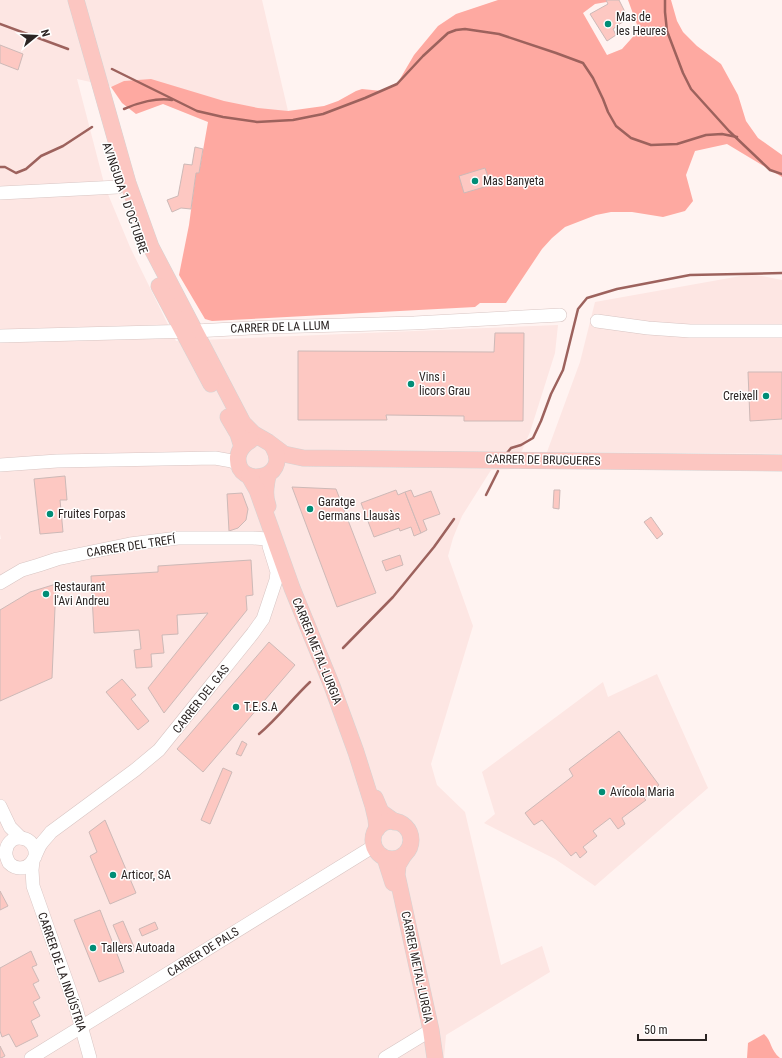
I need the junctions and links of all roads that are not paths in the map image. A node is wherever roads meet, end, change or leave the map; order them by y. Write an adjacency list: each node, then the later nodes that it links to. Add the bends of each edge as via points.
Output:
1 (65, 0): 3 (main road, AVINGUDA 1 D'OCTUBRE)
2 (76, 0): 3 (main road, AVINGUDA 1 D'OCTUBRE)
3 (78, 25): 4 (main road, AVINGUDA 1 D'OCTUBRE)
4 (123, 185): 5 (street); 8 (main road, AVINGUDA 1 D'OCTUBRE)
5 (0, 193)
6 (560, 315): 8 (street, CARRER DE LA LLUM)
7 (597, 321): 9 (street, via 690,331)
8 (189, 331): 10 (street, CARRER DE LA LLUM); 11 (main road, AVINGUDA 1 D'OCTUBRE)
9 (782, 331)
10 (0, 336)
11 (238, 425): 12 (main road); 13 (main road)
12 (268, 443): 13 (main road, via 251,440); 15 (main road, via 284,454); 19 (main road, via 276,453 277,460)
13 (241, 448): 14 (street); 18 (main road, via 238,456)
14 (215, 458): 17 (street); 18 (street, via 232,461)
15 (303, 458): 16 (main road, CARRER DE BRUGUERES); 19 (main road, via 285,464)
16 (782, 463)
17 (0, 464)
18 (244, 471): 19 (main road, via 260,478); 20 (main road, CARRER METAL·LURGIA, via 257,490)
19 (271, 473): 26 (main road, CARRER METAL·LURGIA, via 265,491 267,502 327,656 376,800 381,812)
20 (268, 523): 21 (street, CARRER DEL GAS); 24 (main road, CARRER METAL·LURGIA)
21 (267, 539): 22 (street, CARRER DEL GAS); 23 (street, CARRER DEL TREFÍ, via 178,538 130,544 57,559 22,570)
22 (276, 572): 24 (street, via 282,578 299,624); 28 (street, CARRER DEL GAS, via 276,580 263,619 171,736 150,758)
23 (0, 583)
24 (310, 632): 27 (main road, CARRER METAL·LURGIA, via 356,752 373,806)
25 (2, 811): 29 (street, via 10,827); 31 (street, via 8,828)
26 (395, 822): 27 (main road, via 384,823); 32 (main road, via 405,826 410,835 410,846)
27 (377, 830): 30 (main road)
28 (51, 832): 29 (street, CARRER DEL GAS, via 43,836); 34 (street, CARRER DEL GAS, via 40,845)
29 (23, 838): 31 (street, via 14,840); 34 (street, via 34,846)
30 (374, 846): 33 (main road); 37 (street, CARRER DE PALS)
31 (5, 853): 35 (street)
32 (404, 855): 33 (main road, via 395,859); 38 (main road, CARRER METAL·LURGIA, via 398,865 397,874)
33 (385, 858): 38 (main road, CARRER METAL·LURGIA)
34 (34, 859): 35 (street, via 28,866); 36 (street, CARRER DE LA INDÚSTRIA)
35 (10, 866): 36 (street, CARRER DE LA INDÚSTRIA)
36 (33, 886): 37 (street, CARRER DE LA INDÚSTRIA)
37 (81, 1026): 39 (street, CARRER DE PALS); 40 (street, CARRER DE LA INDÚSTRIA)
38 (428, 1032): 41 (street); 42 (main road, CARRER METAL·LURGIA); 43 (main road, CARRER METAL·LURGIA)
39 (31, 1058)
40 (90, 1058)
41 (384, 1058)
42 (428, 1058)
43 (435, 1058)

